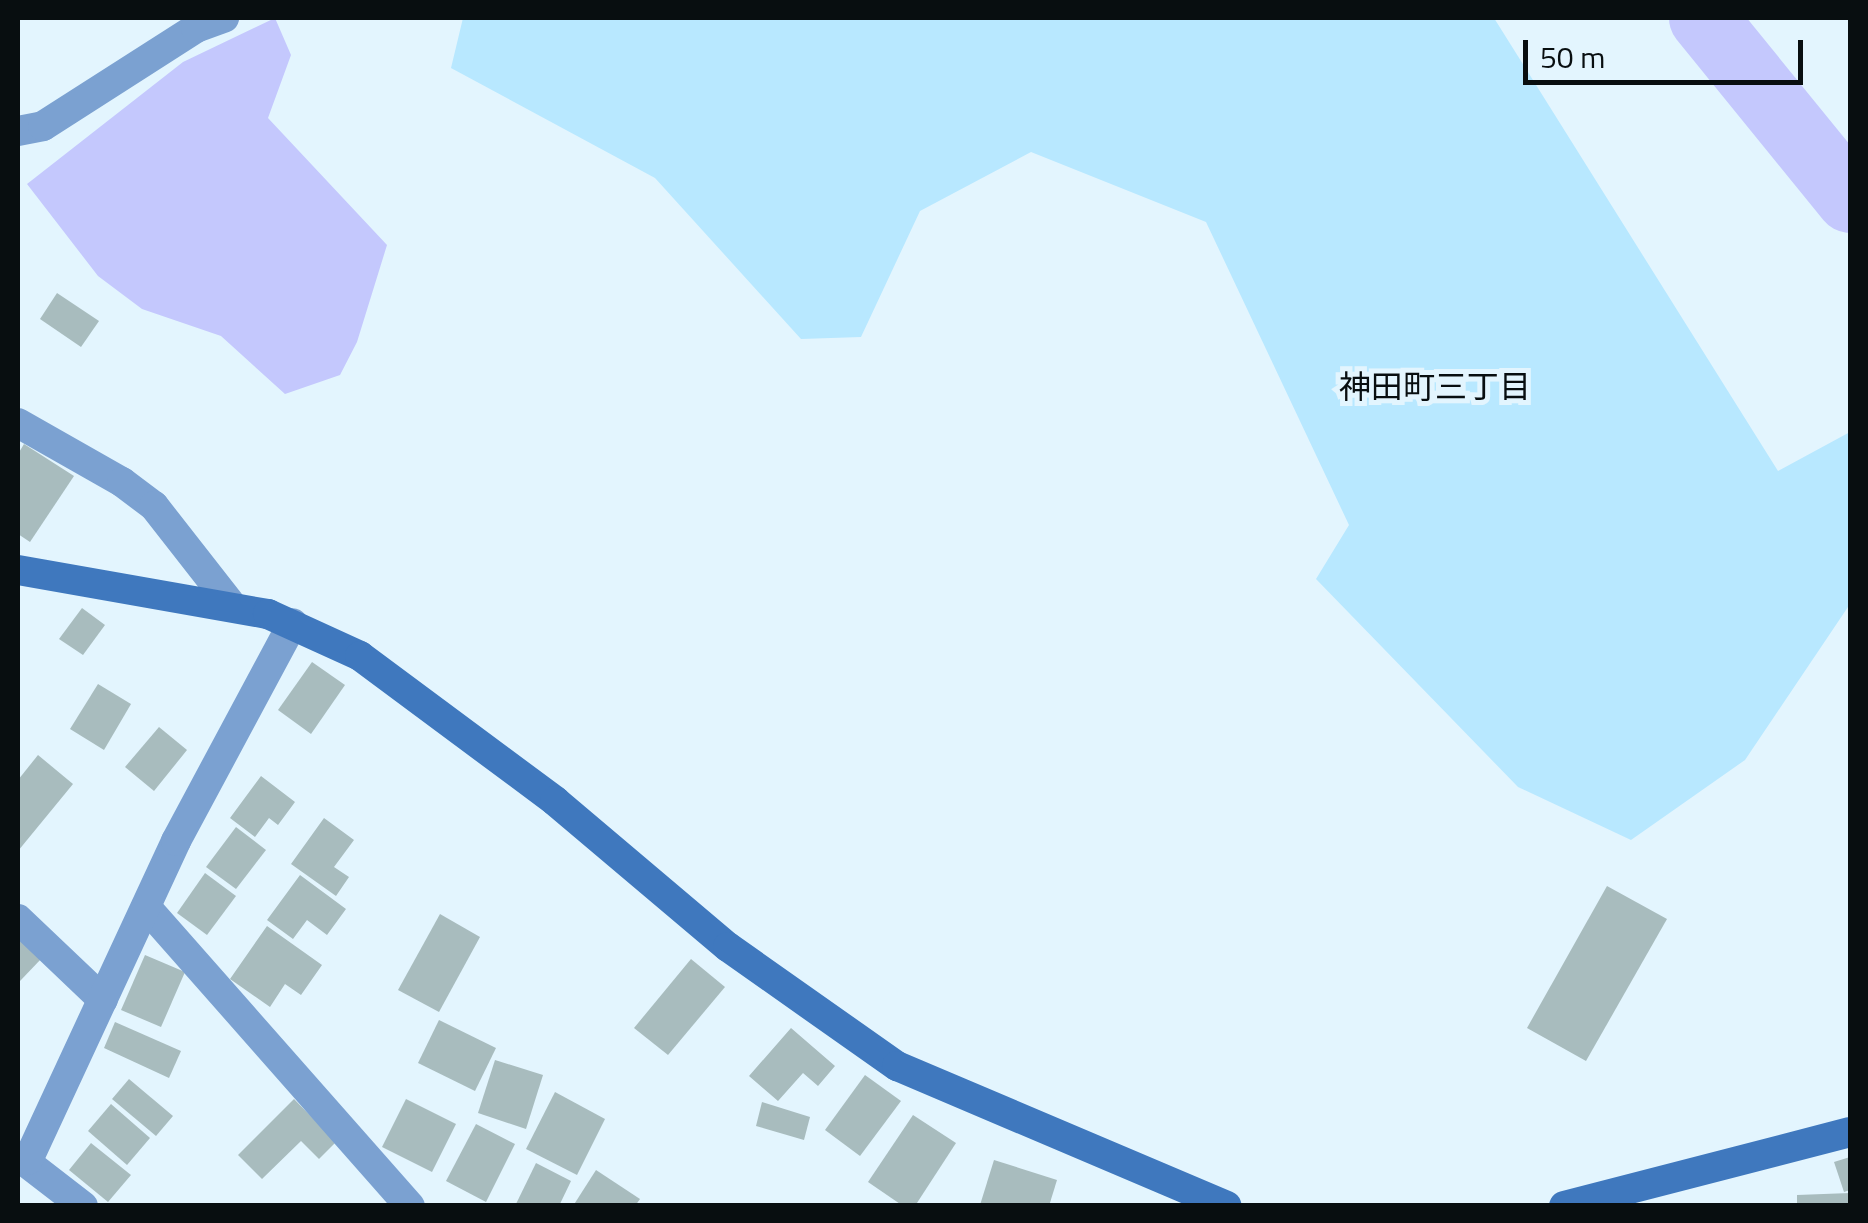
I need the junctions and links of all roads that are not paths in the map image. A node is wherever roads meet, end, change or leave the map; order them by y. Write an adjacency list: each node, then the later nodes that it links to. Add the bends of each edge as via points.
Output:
1 (224, 18): 2 (street, via 196,28 43,126)
2 (18, 131)
3 (18, 423): 5 (street, via 154,506)
4 (18, 570): 5 (street)
5 (232, 606): 6 (street)
6 (293, 623): 7 (street); 14 (street, via 375,668 556,801 728,946 897,1066)
7 (146, 907): 9 (street); 13 (street)
8 (18, 919): 9 (street)
9 (104, 1000): 11 (street)
10 (1850, 1132): 15 (street)
11 (23, 1158): 12 (street)
12 (82, 1206)
13 (410, 1206)
14 (1227, 1206)
15 (1564, 1206)

